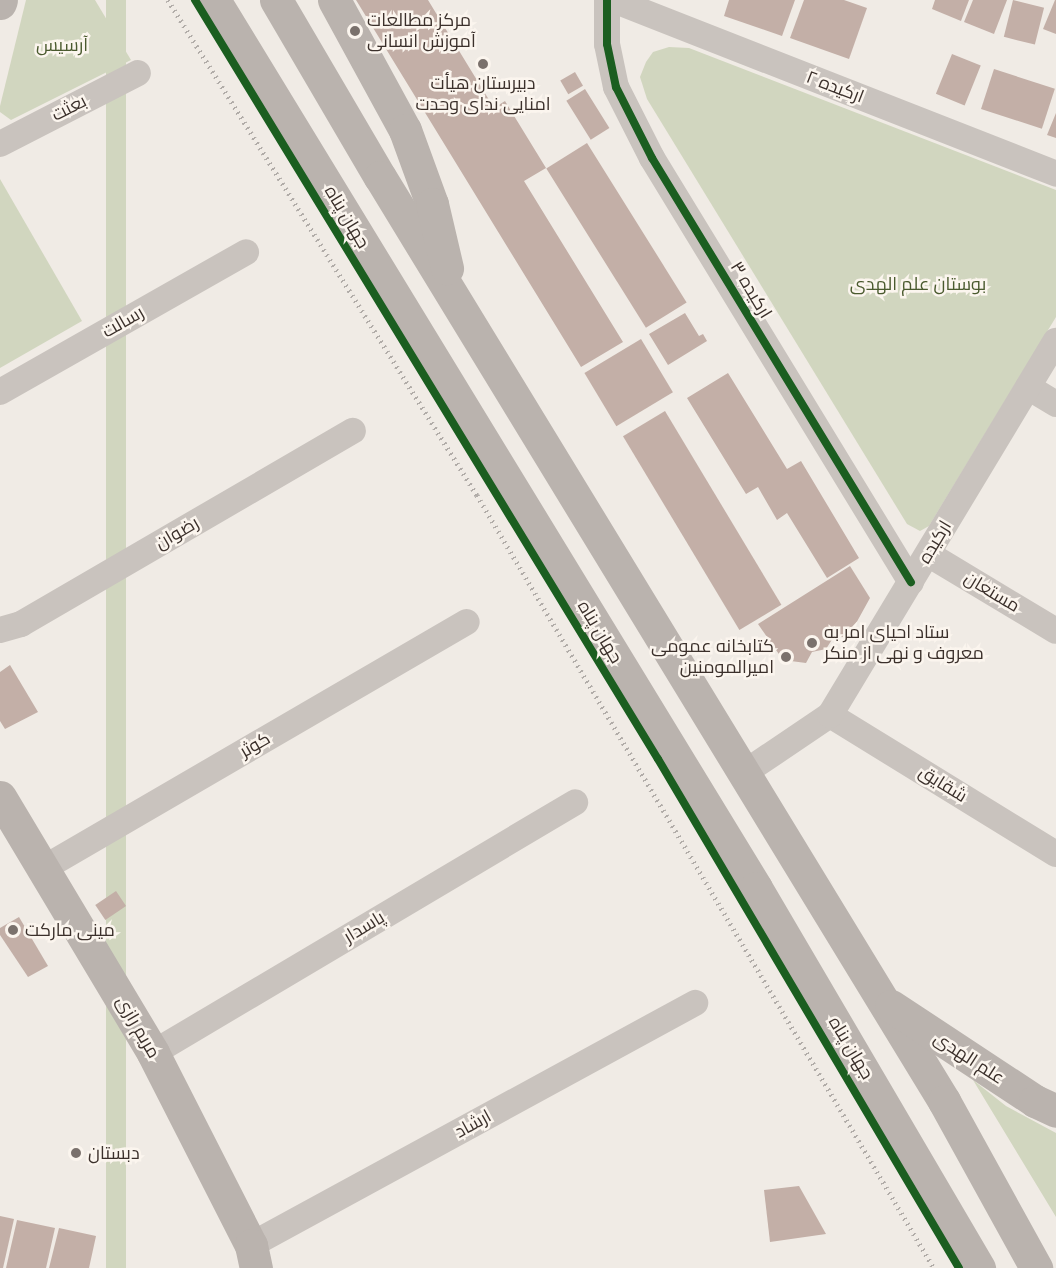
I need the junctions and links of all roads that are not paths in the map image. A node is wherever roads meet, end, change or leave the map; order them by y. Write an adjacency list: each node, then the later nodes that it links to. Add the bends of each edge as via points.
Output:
1 (214, 0): 32 (main road, جهان پناه, via 756,888)
2 (276, 0): 10 (main road)
3 (334, 0): 10 (main road, via 405,130 432,204)
4 (607, 0): 17 (street, ارکیده ۳, via 607,44 616,87 652,158)
5 (613, 0): 8 (street, ارکیده ۲)
6 (138, 73): 7 (street, بعثت)
7 (0, 144)
8 (1056, 174)
9 (246, 252): 13 (street, رسالت)
10 (455, 299): 22 (main road)
11 (1056, 341): 12 (street, ارکیده)
12 (1028, 387): 14 (street); 16 (street, ارکیده)
13 (0, 392)
14 (1056, 404)
15 (352, 431): 19 (street, رضوان, via 21,624)
16 (928, 554): 17 (street, ارکیده); 20 (street, مستعان)
17 (911, 582): 21 (street, ارکیده)
18 (466, 622): 26 (street, کوثر)
19 (0, 630)
20 (1056, 631)
21 (830, 715): 22 (street, ارکیده); 25 (street, شقایق)
22 (744, 773): 27 (main road)
23 (0, 797): 26 (main road, مریم رازی)
24 (574, 802): 29 (street, پاسدار)
25 (1056, 854)
26 (44, 868): 29 (main road, مریم رازی)
27 (883, 1001): 30 (main road, علم الهدی); 33 (main road, via 944,1101)
28 (695, 1003): 31 (street, ارشاد)
29 (153, 1053): 31 (main road, مریم رازی)
30 (1056, 1111)
31 (248, 1260)
32 (979, 1268)
33 (1036, 1268)

